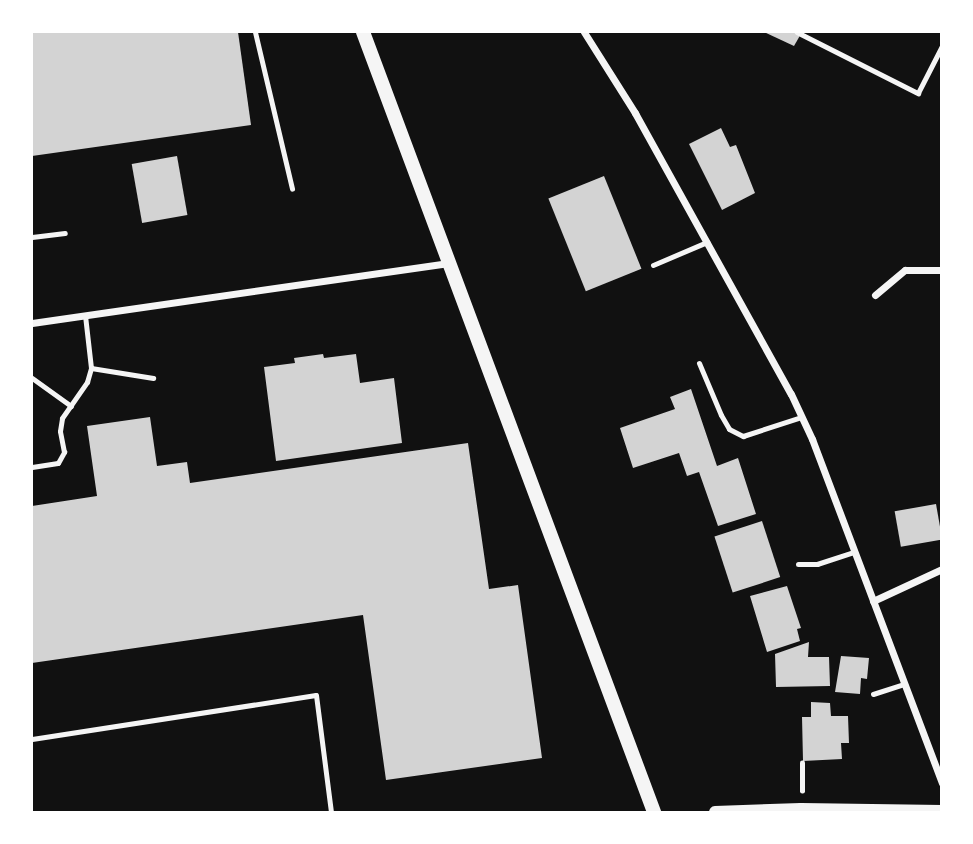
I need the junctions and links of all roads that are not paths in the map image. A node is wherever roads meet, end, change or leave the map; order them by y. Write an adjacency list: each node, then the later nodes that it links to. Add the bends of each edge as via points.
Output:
1 (255, 32): 4 (lane)
2 (363, 32): 8 (main road)
3 (584, 32): 7 (street)
4 (292, 190)
5 (65, 233): 6 (lane)
6 (32, 237)
7 (707, 242): 9 (lane); 19 (street)
8 (449, 263): 12 (street); 32 (main road)
9 (653, 265)
10 (942, 270): 11 (street, via 905,270)
11 (875, 295)
12 (85, 315): 13 (street); 15 (lane)
13 (32, 323)
14 (699, 363): 19 (lane, via 729,429 743,436)
15 (92, 368): 16 (lane); 18 (lane)
16 (153, 378)
17 (32, 379): 18 (lane)
18 (71, 406): 20 (lane, via 62,418 58,463)
19 (801, 417): 21 (street)
20 (32, 467)
21 (854, 552): 22 (lane, via 817,564); 24 (street)
22 (798, 564)
23 (942, 569): 24 (street)
24 (873, 601): 25 (street)
25 (904, 684): 26 (lane); 28 (street)
26 (873, 694)
27 (32, 739): 31 (lane, via 316,695)
28 (942, 783)
29 (942, 811): 30 (street)
30 (749, 812): 33 (street)
31 (331, 813)
32 (654, 813)
33 (715, 813)

